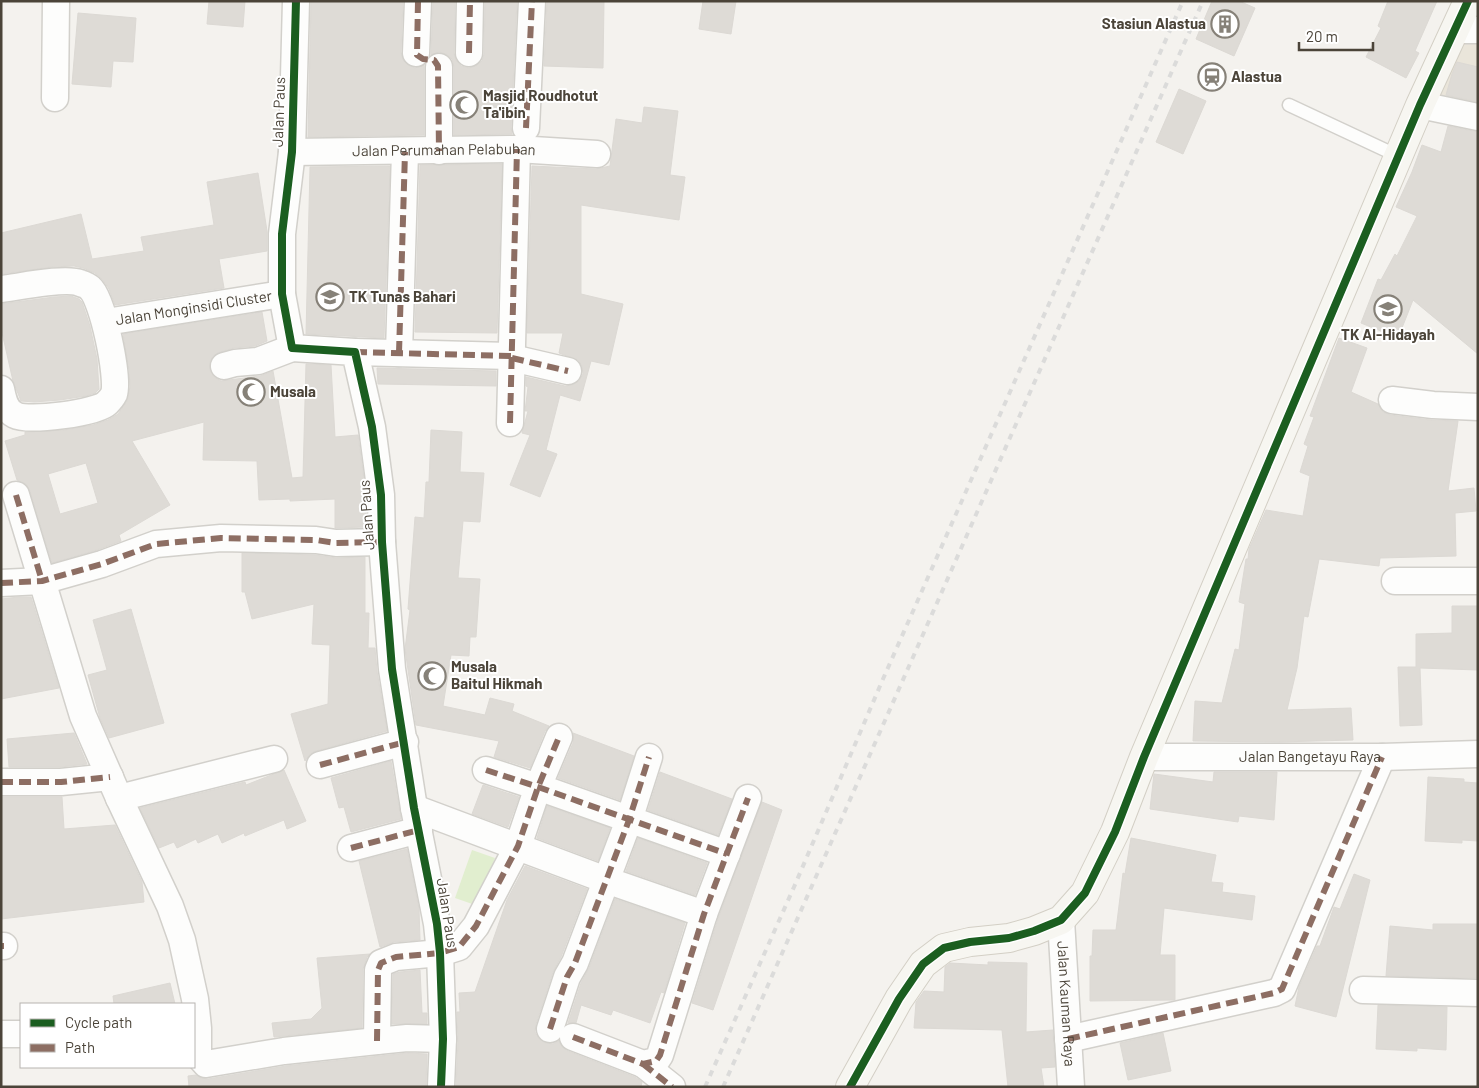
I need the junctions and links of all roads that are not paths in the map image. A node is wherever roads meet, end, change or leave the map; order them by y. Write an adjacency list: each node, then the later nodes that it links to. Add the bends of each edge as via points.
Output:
1 (56, 1): 11 (street)
2 (296, 1): 17 (street, Jalan Paus)
3 (418, 1): 9 (street)
4 (470, 1): 8 (street)
5 (532, 1): 15 (street)
6 (1468, 1): 7 (street)
7 (1466, 30): 13 (street)
8 (469, 52)
9 (416, 53)
10 (438, 67): 16 (street)
11 (55, 98)
12 (1289, 105): 20 (lane)
13 (1420, 105): 14 (street); 20 (street)
14 (1478, 117)
15 (522, 139): 16 (street, Jalan Perumahan Pelabuhan); 19 (street, Jalan Perumahan Pelabuhan); 27 (street)
16 (439, 151): 18 (street, Jalan Perumahan Pelabuhan)
17 (292, 152): 18 (street, Jalan Perumahan Pelabuhan); 22 (street, Jalan Paus, via 282,234)
18 (405, 152): 26 (street)
19 (597, 154)
20 (1398, 156): 45 (street)
21 (1, 290): 23 (street, Jalan Monginsidi Cluster, via 79,282 91,289)
22 (282, 294): 23 (street, Jalan Monginsidi Cluster); 24 (street, Jalan Paus)
23 (106, 322): 30 (street, Jalan Monginsidi Cluster, via 114,394 97,410 33,418 16,415 7,409)
24 (292, 348): 25 (street); 28 (street, via 258,361)
25 (354, 352): 26 (street); 35 (street, Jalan Paus, via 372,427 381,495)
26 (398, 353): 27 (street)
27 (512, 357): 29 (street); 33 (street)
28 (224, 366)
29 (568, 371)
30 (1, 389)
31 (1392, 400): 32 (street, via 1433,406)
32 (1478, 407)
33 (510, 423)
34 (16, 495): 36 (street)
35 (382, 542): 36 (street, via 221,538 156,544); 41 (street, Jalan Paus, via 392,669)
36 (42, 581): 39 (street); 51 (street, via 83,716)
37 (1395, 581): 38 (street)
38 (1478, 581)
39 (1, 583)
40 (559, 737): 50 (street)
41 (405, 742): 47 (street); 53 (street, Jalan Paus)
42 (1478, 754): 44 (street, Jalan Bangetayu Raya)
43 (649, 757): 54 (street)
44 (1382, 757): 45 (street, Jalan Bangetayu Raya); 67 (street, via 1282,989)
45 (1144, 758): 60 (street, via 1115,832 1084,893)
46 (274, 759): 51 (street)
47 (320, 765)
48 (486, 770): 50 (street)
49 (1, 782): 51 (street, via 61,782)
50 (538, 786): 54 (street); 55 (street)
51 (114, 788): 68 (street, via 170,906 182,940 195,998 198,1055 206,1064)
52 (748, 798): 57 (street)
53 (416, 819): 55 (street); 56 (street); 61 (street, Jalan Paus)
54 (629, 820): 57 (street); 58 (street)
55 (518, 846): 58 (street); 61 (street, via 476,926 459,947)
56 (351, 848)
57 (727, 854): 59 (street)
58 (606, 880): 59 (street); 69 (street, via 575,963 567,976 562,1033)
59 (704, 914): 69 (street, via 660,1055 656,1061)
60 (1061, 920): 67 (street, Jalan Kauman Raya); 72 (street, via 1009,938 944,948 923,964 898,999)
61 (440, 953): 66 (street, Jalan Paus); 68 (street, via 396,957 381,964 378,970)
62 (1363, 990): 63 (street)
63 (1478, 993)
64 (1, 1034): 65 (street)
65 (20, 1034)
66 (443, 1039): 68 (street); 70 (street, Jalan Paus)
67 (1068, 1039): 73 (street, Jalan Kauman Raya)
68 (377, 1041)
69 (643, 1064): 71 (street)
70 (441, 1086)
71 (672, 1087)
72 (850, 1087)
73 (1071, 1087)

